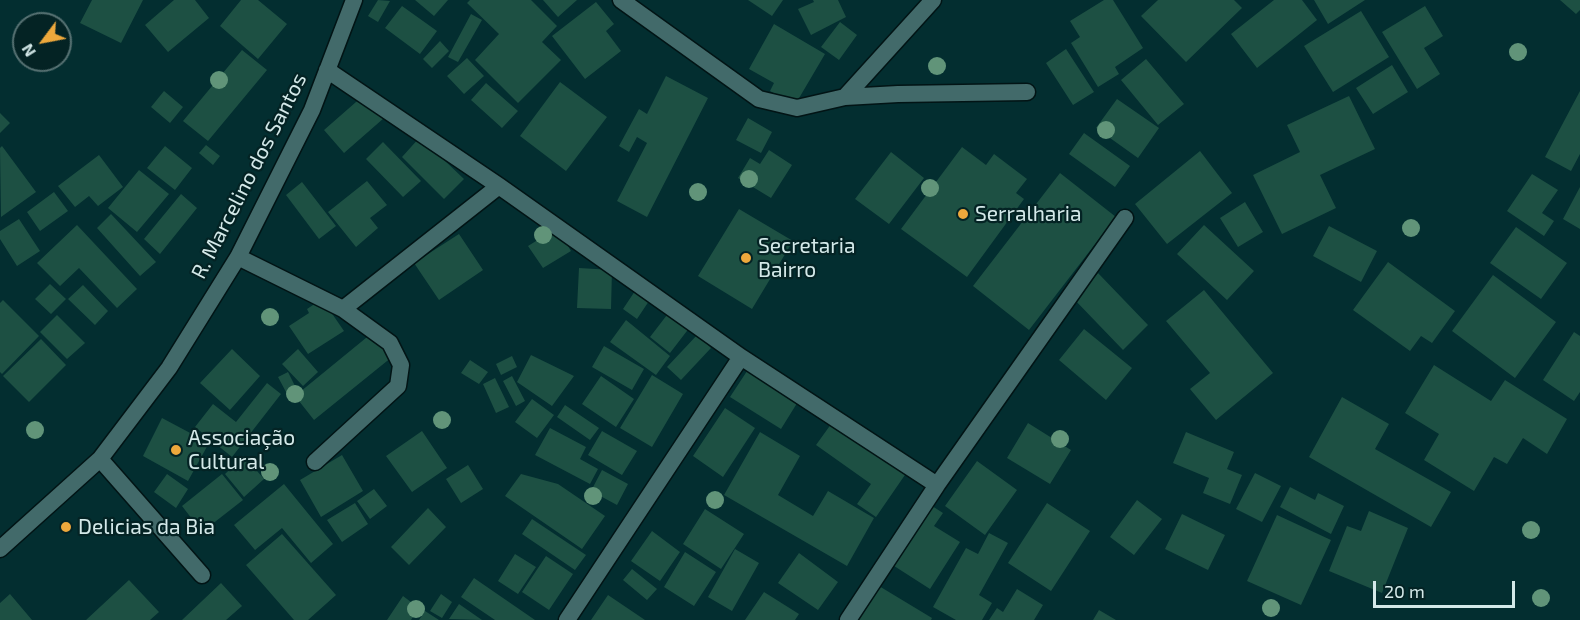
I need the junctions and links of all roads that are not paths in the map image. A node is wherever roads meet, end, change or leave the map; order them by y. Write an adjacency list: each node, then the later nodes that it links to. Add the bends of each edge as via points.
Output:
1 (353, 0): 4 (street, R. Marcelino dos Santos)
2 (621, 0): 6 (street, via 759,99 797,108)
3 (933, 0): 6 (street)
4 (327, 70): 7 (street); 9 (street, R. Marcelino dos Santos, via 312,110)
5 (1027, 92): 6 (street)
6 (845, 97)
7 (499, 186): 10 (street); 11 (street)
8 (1125, 218): 14 (street)
9 (238, 257): 10 (street); 12 (street, R. Marcelino dos Santos, via 169,368)
10 (343, 309): 13 (street, via 390,343 401,365 398,386)
11 (741, 357): 14 (street); 17 (street)
12 (100, 459): 15 (street, R. Marcelino dos Santos); 16 (street)
13 (315, 462)
14 (937, 485): 18 (street)
15 (0, 549)
16 (202, 575)
17 (567, 620)
18 (848, 620)

